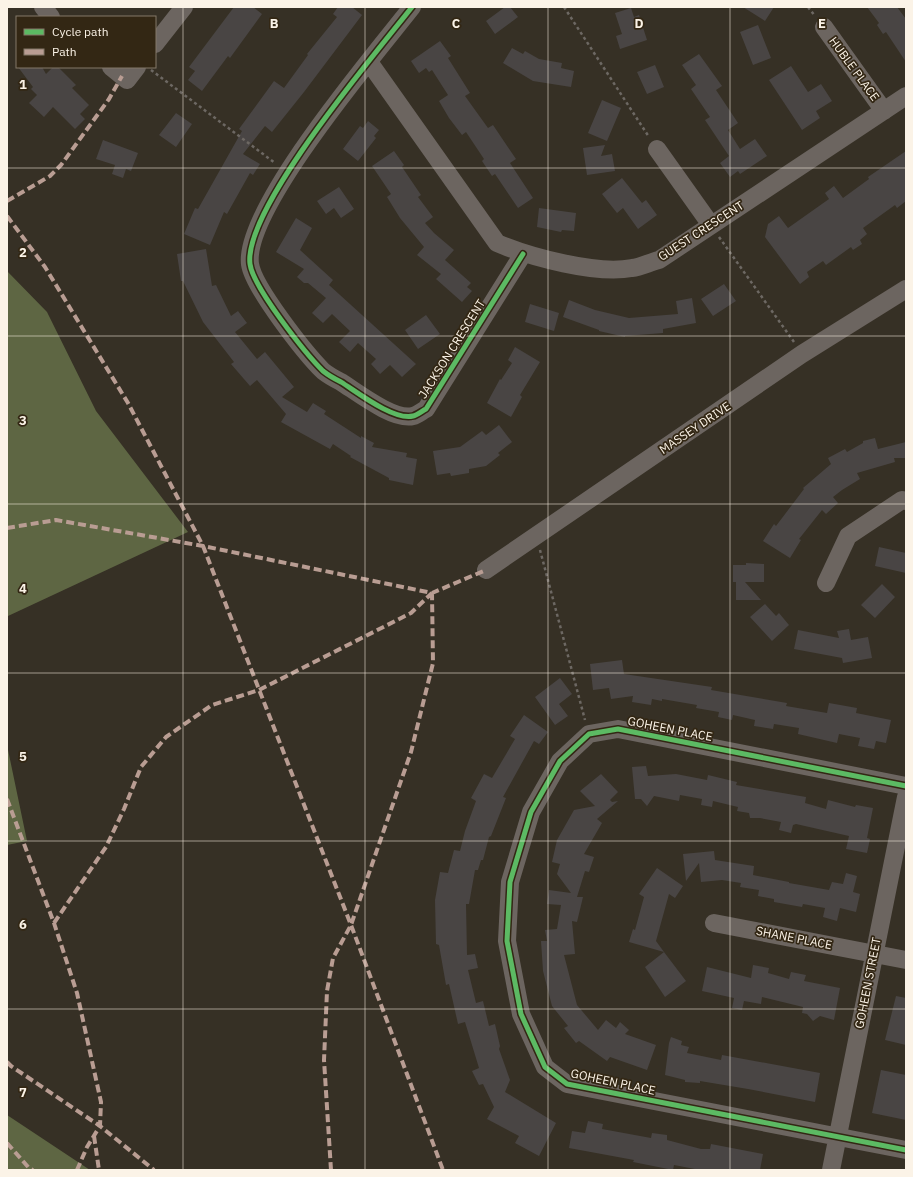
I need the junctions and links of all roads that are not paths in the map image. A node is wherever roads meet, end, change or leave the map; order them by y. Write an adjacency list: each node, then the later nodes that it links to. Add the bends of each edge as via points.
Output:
1 (43, 7): 4 (street)
2 (184, 7): 6 (street)
3 (412, 7): 7 (street)
4 (49, 16)
5 (824, 27): 11 (street, HUBLE PLACE)
6 (156, 43)
7 (370, 62): 14 (street, GUEST CRESCENT, via 497,243); 14 (street, JACKSON CRESCENT, via 304,148 264,213 252,243 250,264 256,280 297,343 324,372 396,416 413,416 426,409)
8 (112, 68): 9 (street, via 127,80)
9 (136, 68)
10 (906, 96): 11 (street, GUEST CRESCENT)
11 (884, 111): 13 (street, GUEST CRESCENT)
12 (657, 149): 13 (street)
13 (711, 225): 14 (street, GUEST CRESCENT, via 659,260 632,268 603,270)
14 (523, 254)
15 (906, 289): 17 (street, MASSEY DRIVE, via 802,354)
16 (906, 500): 18 (street, via 902,500 848,536)
17 (486, 570)
18 (826, 583)
19 (906, 786): 24 (street, GOHEEN PLACE, via 618,729 589,734 560,761 531,812 510,882 507,941 521,1014 545,1066 567,1084)
20 (906, 797): 22 (street, GOHEEN STREET)
21 (714, 923): 22 (street, SHANE PLACE)
22 (874, 954): 23 (street, SHANE PLACE); 24 (street, GOHEEN STREET)
23 (906, 960)
24 (837, 1137): 25 (street, GOHEEN PLACE); 26 (street, GOHEEN STREET)
25 (906, 1150)
26 (831, 1170)

